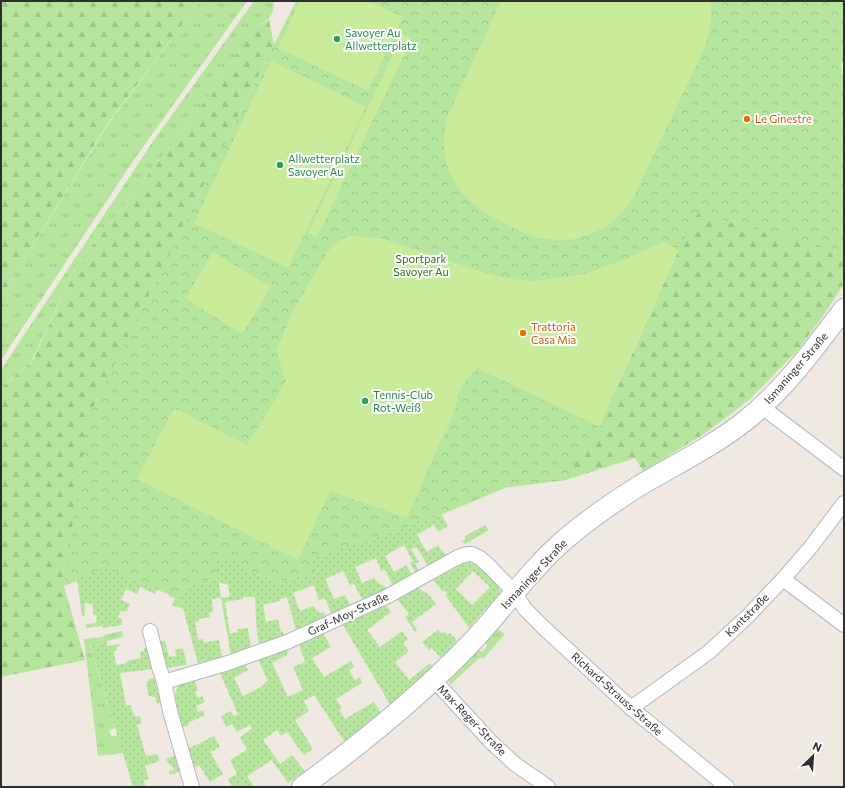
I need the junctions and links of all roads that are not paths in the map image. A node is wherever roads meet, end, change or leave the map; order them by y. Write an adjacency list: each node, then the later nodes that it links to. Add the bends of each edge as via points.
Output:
1 (844, 309): 2 (street, Ismaninger Straße, via 803,364)
2 (762, 407): 3 (street); 6 (street, Ismaninger Straße, via 707,447 597,514 561,543)
3 (844, 469)
4 (844, 503): 5 (street, Kantstraße)
5 (783, 579): 7 (street); 11 (street, Kantstraße, via 709,652)
6 (515, 593): 9 (street, Ismaninger Straße); 10 (street, Graf-Moy-Straße, via 480,558 472,554 462,555 388,596 294,639 228,663); 11 (street, Richard-Strauss-Straße, via 525,609 538,622)
7 (844, 625)
8 (150, 632): 10 (street)
9 (434, 680): 13 (street, Ismaninger Straße, via 393,717); 14 (street, Max-Reger-Straße, via 492,743 515,764)
10 (164, 682): 12 (street)
11 (631, 708): 15 (street, Richard-Strauss-Straße)
12 (192, 787)
13 (302, 787)
14 (548, 787)
15 (727, 787)

